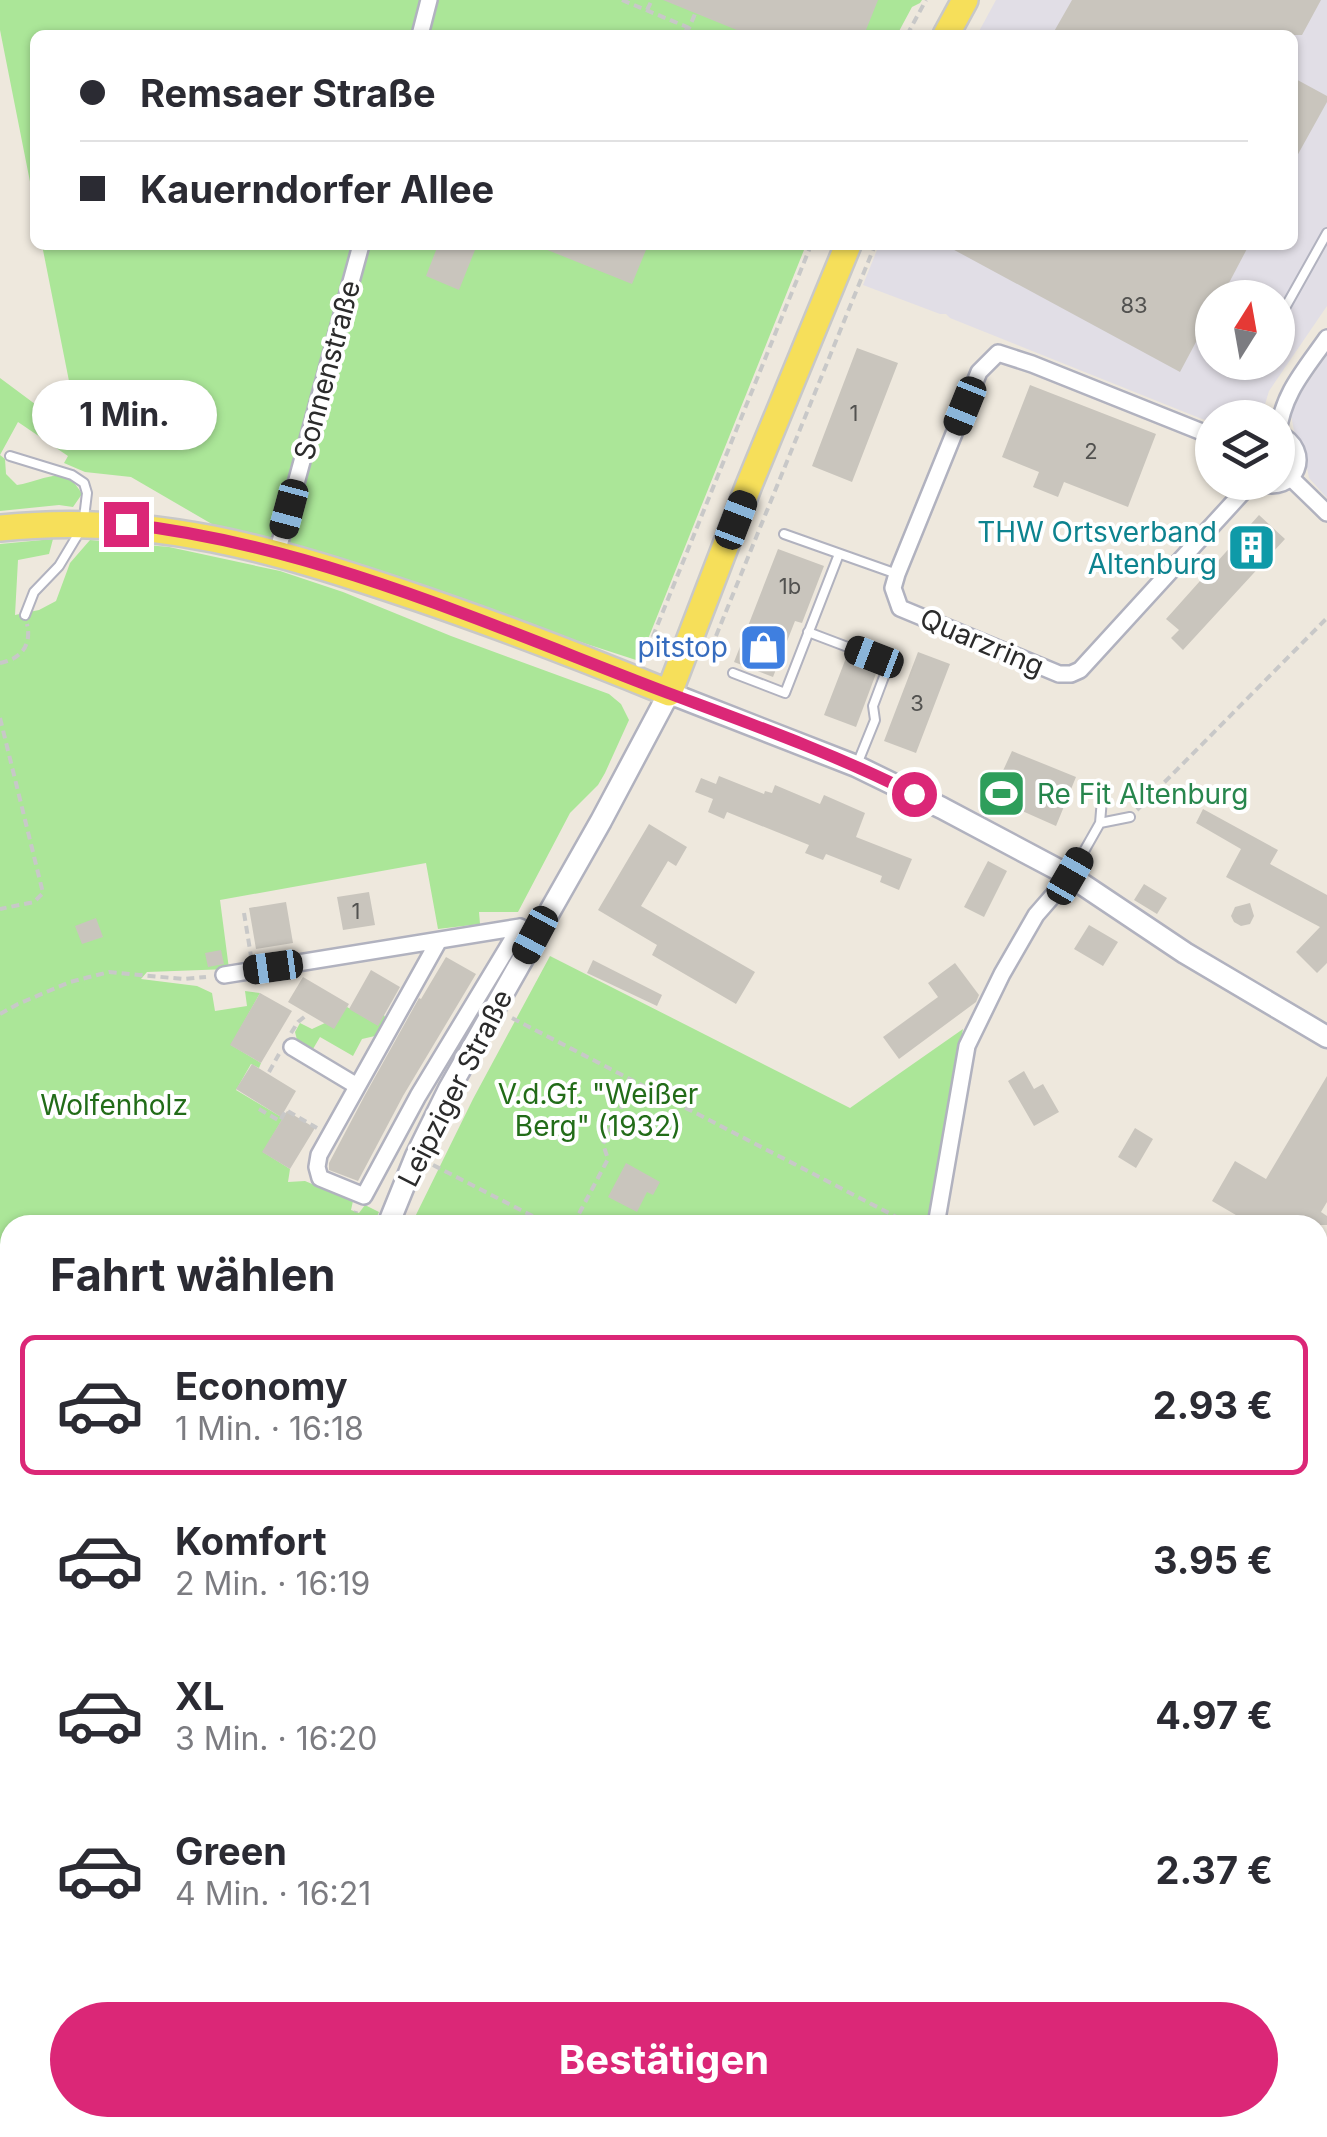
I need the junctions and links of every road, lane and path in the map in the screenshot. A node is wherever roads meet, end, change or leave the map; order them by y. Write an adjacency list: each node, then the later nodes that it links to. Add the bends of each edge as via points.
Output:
1 (429, 0): 8 (street)
2 (622, 0): 6 (path)
3 (652, 0): 6 (path)
4 (926, 0): 9 (path)
5 (965, 0): 10 (main road)
6 (643, 10): 7 (path, via 686,29)
7 (695, 14)
8 (421, 30)
9 (910, 30)
10 (949, 30)
11 (1327, 233): 16 (lane)
12 (360, 250): 27 (street, Sonnenstraße)
13 (809, 250): 36 (path)
14 (846, 250): 37 (main road, Leipziger Straße)
15 (873, 250): 33 (path)
16 (1295, 289)
17 (1327, 338): 18 (street)
18 (1285, 400)
19 (1195, 429): 29 (street, via 998,353 978,372)
20 (10, 456): 24 (lane, via 84,483)
21 (1295, 482): 23 (street)
22 (1238, 500): 29 (street, Quarzring, via 1071,674 900,608 893,588)
23 (1327, 513)
24 (84, 523): 25 (main road); 27 (main road, via 185,532); 30 (lane, via 34,592)
25 (0, 528)
26 (784, 534): 28 (lane)
27 (277, 553): 36 (main road)
28 (839, 554): 29 (lane); 32 (lane)
29 (897, 574)
30 (26, 616): 34 (path, via 26,648)
31 (1327, 618): 41 (path)
32 (808, 632): 35 (lane, via 784,693); 39 (lane, via 884,665 875,720)
33 (715, 639)
34 (0, 663)
35 (732, 673)
36 (636, 679): 37 (main road)
37 (669, 693): 39 (street); 46 (street, Leipziger Straße, via 601,822)
38 (0, 718): 44 (path, via 42,893 34,902)
39 (856, 766): 43 (street)
40 (1102, 798): 42 (lane)
41 (1130, 817): 42 (lane)
42 (1100, 823): 43 (lane)
43 (1070, 876): 52 (street); 65 (street, via 1036,914 968,1046)
44 (0, 910)
45 (244, 913): 48 (path)
46 (528, 931): 47 (street); 50 (street, Leipziger Straße); 55 (street, Leipziger Straße, via 418,1096 364,1196 320,1178 317,1167)
47 (438, 942): 49 (street); 55 (street, Leipziger Straße)
48 (251, 956)
49 (224, 974): 51 (path, via 183,979 109,972)
50 (495, 1008): 54 (path); 58 (street, Leipziger Straße)
51 (0, 1014)
52 (1327, 1037)
53 (292, 1046): 55 (street)
54 (634, 1081): 63 (path, via 602,1144 608,1159); 64 (path)
55 (358, 1086)
56 (259, 1109): 57 (path, via 280,1121 286,1110)
57 (320, 1130)
58 (416, 1156): 61 (street, Leipziger Straße); 62 (path)
59 (356, 1211): 60 (path)
60 (355, 1215)
61 (392, 1215)
62 (531, 1215)
63 (578, 1215)
64 (893, 1215)
65 (938, 1215)

